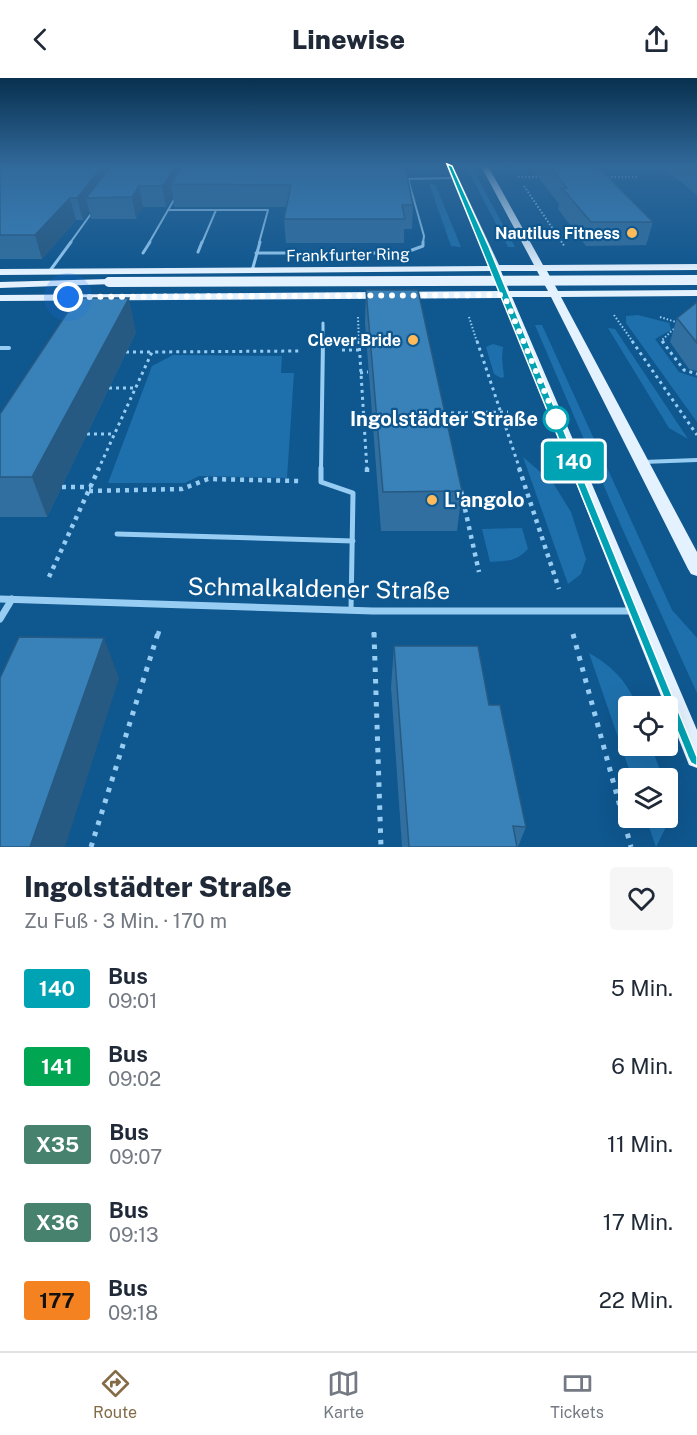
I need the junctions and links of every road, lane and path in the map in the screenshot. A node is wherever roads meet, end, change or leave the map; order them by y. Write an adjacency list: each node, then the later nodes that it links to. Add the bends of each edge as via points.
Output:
1 (173, 202): 7 (lane)
2 (414, 202): 12 (lane, via 424,236 423,246 417,250)
3 (464, 202): 16 (main road)
4 (504, 202): 15 (main road)
5 (535, 202): 9 (path)
6 (94, 209): 20 (lane)
7 (168, 210): 8 (lane); 11 (lane)
8 (216, 210): 10 (lane); 12 (lane, via 268,210)
9 (568, 250)
10 (198, 252)
11 (143, 253)
12 (256, 253): 18 (lane)
13 (666, 267): 14 (main road, Frankfurter Ring); 15 (main road, Frankfurter Ring); 24 (main road, via 657,274 669,288)
14 (697, 267)
15 (541, 268): 16 (main road, Frankfurter Ring); 23 (main road)
16 (494, 269): 17 (main road, Frankfurter Ring); 25 (main road)
17 (381, 270): 18 (main road, Frankfurter Ring); 26 (main road, via 389,286)
18 (252, 271): 20 (main road, Frankfurter Ring)
19 (0, 272): 20 (main road, Frankfurter Ring)
20 (49, 272)
21 (697, 280): 22 (main road, Frankfurter Ring, bridge)
22 (0, 283)
23 (555, 294): 24 (main road); 25 (main road); 55 (main road)
24 (694, 294)
25 (504, 295): 26 (main road); 72 (main road)
26 (385, 296): 27 (main road)
27 (0, 298)
28 (614, 315): 53 (path)
29 (358, 316): 34 (path)
30 (469, 316): 49 (path)
31 (686, 318): 43 (path, via 662,340 684,370)
32 (323, 323): 38 (lane)
33 (366, 338): 34 (path)
34 (357, 339): 37 (path)
35 (0, 348): 36 (lane)
36 (9, 348)
37 (359, 350): 38 (path); 41 (path)
38 (323, 351): 40 (path); 57 (lane)
39 (126, 352): 40 (path)
40 (152, 352): 44 (path)
41 (360, 372): 42 (path); 60 (path, via 367,480)
42 (368, 372)
43 (697, 374)
44 (136, 387): 45 (path); 52 (path)
45 (109, 388)
46 (441, 403): 48 (path)
47 (508, 412): 49 (path)
48 (444, 413): 49 (path); 50 (path)
49 (501, 413): 71 (path)
50 (446, 424)
51 (87, 434): 52 (path)
52 (115, 434): 59 (path)
53 (697, 435)
54 (697, 460): 55 (lane)
55 (641, 462): 63 (main road)
56 (459, 481): 64 (path)
57 (321, 482): 59 (path, via 208,479 182,489); 60 (lane)
58 (62, 487): 59 (path)
59 (90, 489): 67 (path)
60 (353, 493): 62 (lane)
61 (117, 534): 62 (lane)
62 (353, 541): 69 (lane)
63 (697, 569)
64 (479, 572)
65 (0, 599): 66 (street, Schmalkaldener Straße)
66 (12, 599): 67 (street, Schmalkaldener Straße); 73 (street)
67 (39, 600): 68 (street, Schmalkaldener Straße)
68 (167, 604): 69 (street, Schmalkaldener Straße); 76 (path)
69 (351, 610): 70 (street, Schmalkaldener Straße)
70 (373, 611): 71 (street, Schmalkaldener Straße); 77 (path)
71 (567, 611): 72 (street, Schmalkaldener Straße); 78 (path)
72 (636, 611): 74 (main road)
73 (0, 619)
74 (692, 735): 75 (main road)
75 (697, 757)
76 (91, 847)
77 (381, 847)
78 (632, 847)

